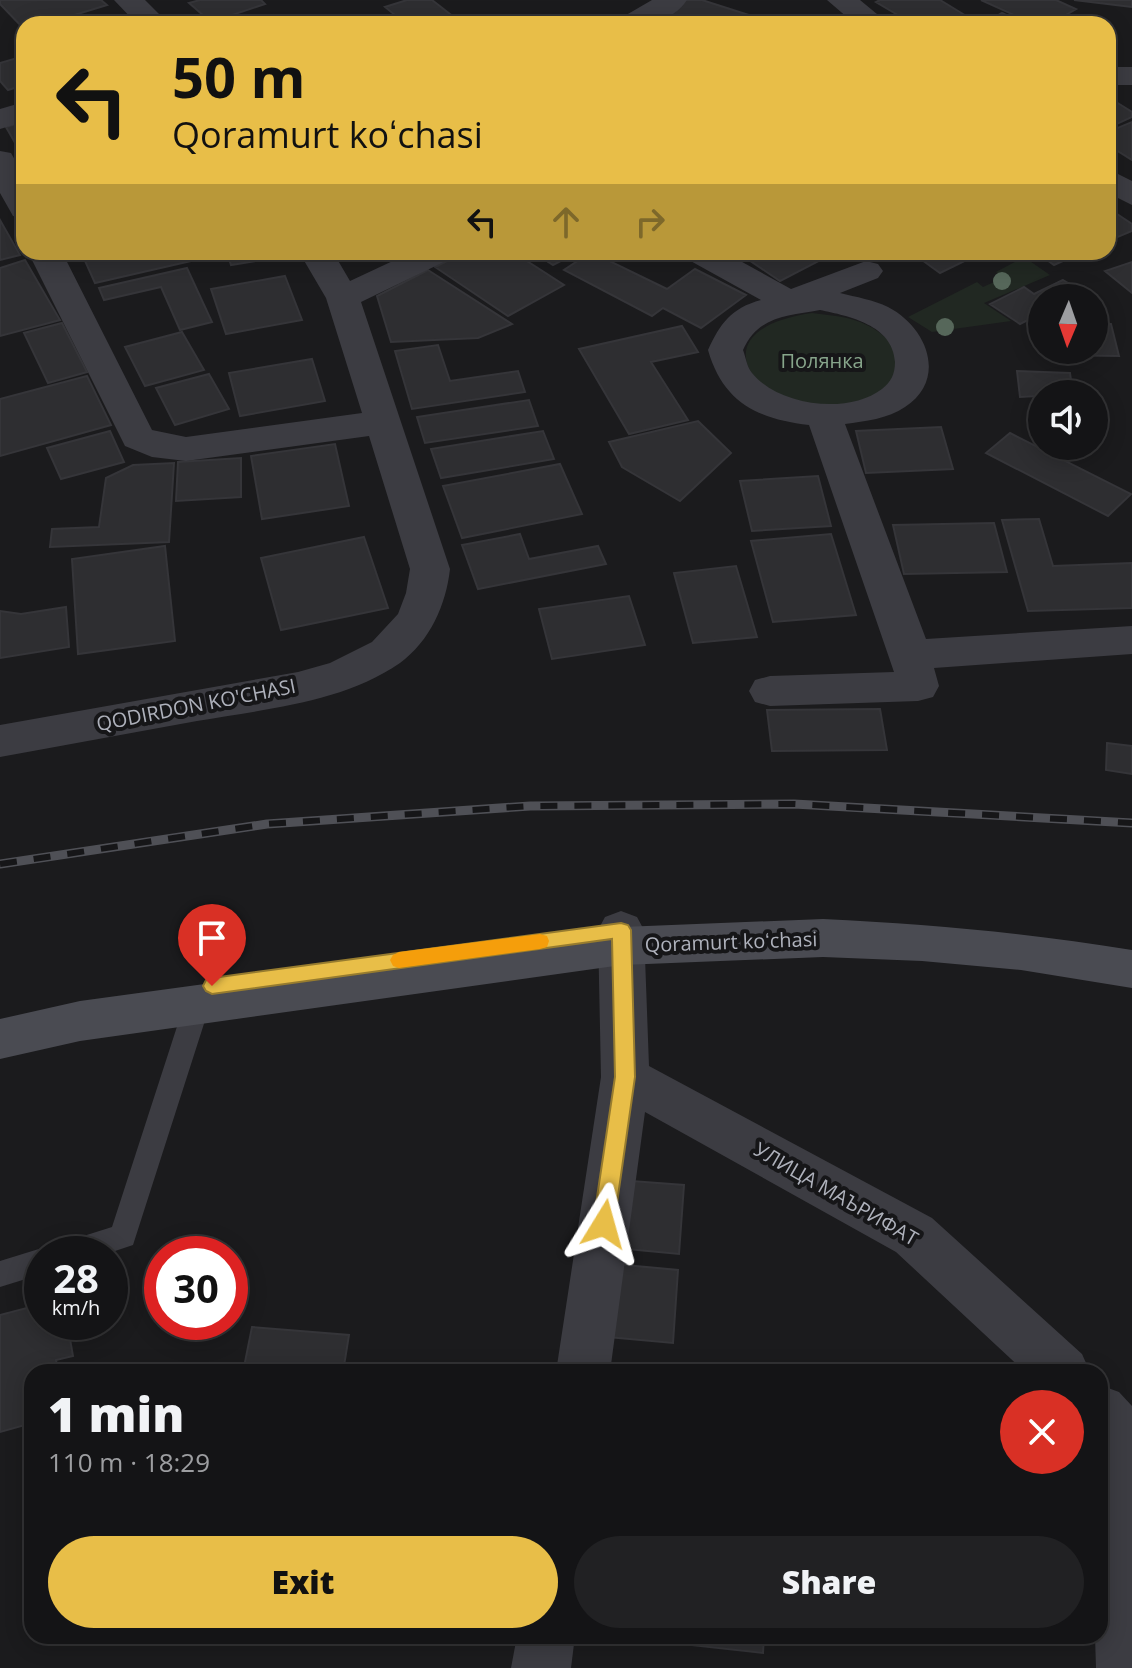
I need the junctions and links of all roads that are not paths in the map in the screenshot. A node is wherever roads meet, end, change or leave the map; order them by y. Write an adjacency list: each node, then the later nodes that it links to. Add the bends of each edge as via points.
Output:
1 (128, 0): 4 (street)
2 (673, 0): 5 (street)
3 (841, 0): 6 (street)
4 (145, 16)
5 (645, 16)
6 (863, 16)
7 (0, 160): 8 (street)
8 (16, 193)
9 (49, 260): 17 (street, via 138,438 152,445 186,449)
10 (321, 260): 14 (street, QODIRDON KO'CHASI)
11 (421, 260): 14 (street)
12 (713, 260): 15 (street)
13 (866, 271): 15 (street)
14 (343, 298): 17 (street, QODIRDON KO'CHASI)
15 (789, 302): 16 (street, via 756,313 732,331 726,363 750,395 797,414); 16 (street, via 851,305 900,332 912,351 913,370 904,389 885,404)
16 (824, 417): 19 (street)
17 (385, 422): 21 (street, QODIRDON KO'CHASI, via 430,569 421,611 386,652 337,677 286,689)
18 (1132, 640): 19 (street)
19 (911, 655): 20 (street, via 918,686)
20 (770, 691)
21 (0, 741)
22 (622, 938): 23 (main road, Qoramurt koʻchasi, via 822,923 1022,936); 24 (main road, Qoramurt koʻchasi, via 851,939 1021,951); 25 (main road, Qoramurt koʻchasi); 26 (main road, Qoramurt koʻchasi, via 86,1003); 28 (street)
23 (1132, 953)
24 (1132, 969)
25 (197, 1005): 27 (main road, Qoramurt koʻchasi, via 80,1021); 29 (lane)
26 (0, 1022)
27 (0, 1039)
28 (625, 1077): 32 (street); 33 (street, УЛИЦА МАЪРИФАТ, via 914,1235)
29 (123, 1236)
30 (24, 1267): 31 (lane)
31 (0, 1274)
32 (584, 1364)
33 (1054, 1364)
34 (1108, 1420): 37 (street, via 1114,1426)
35 (545, 1644): 36 (street)
36 (541, 1668)
37 (1126, 1668)

